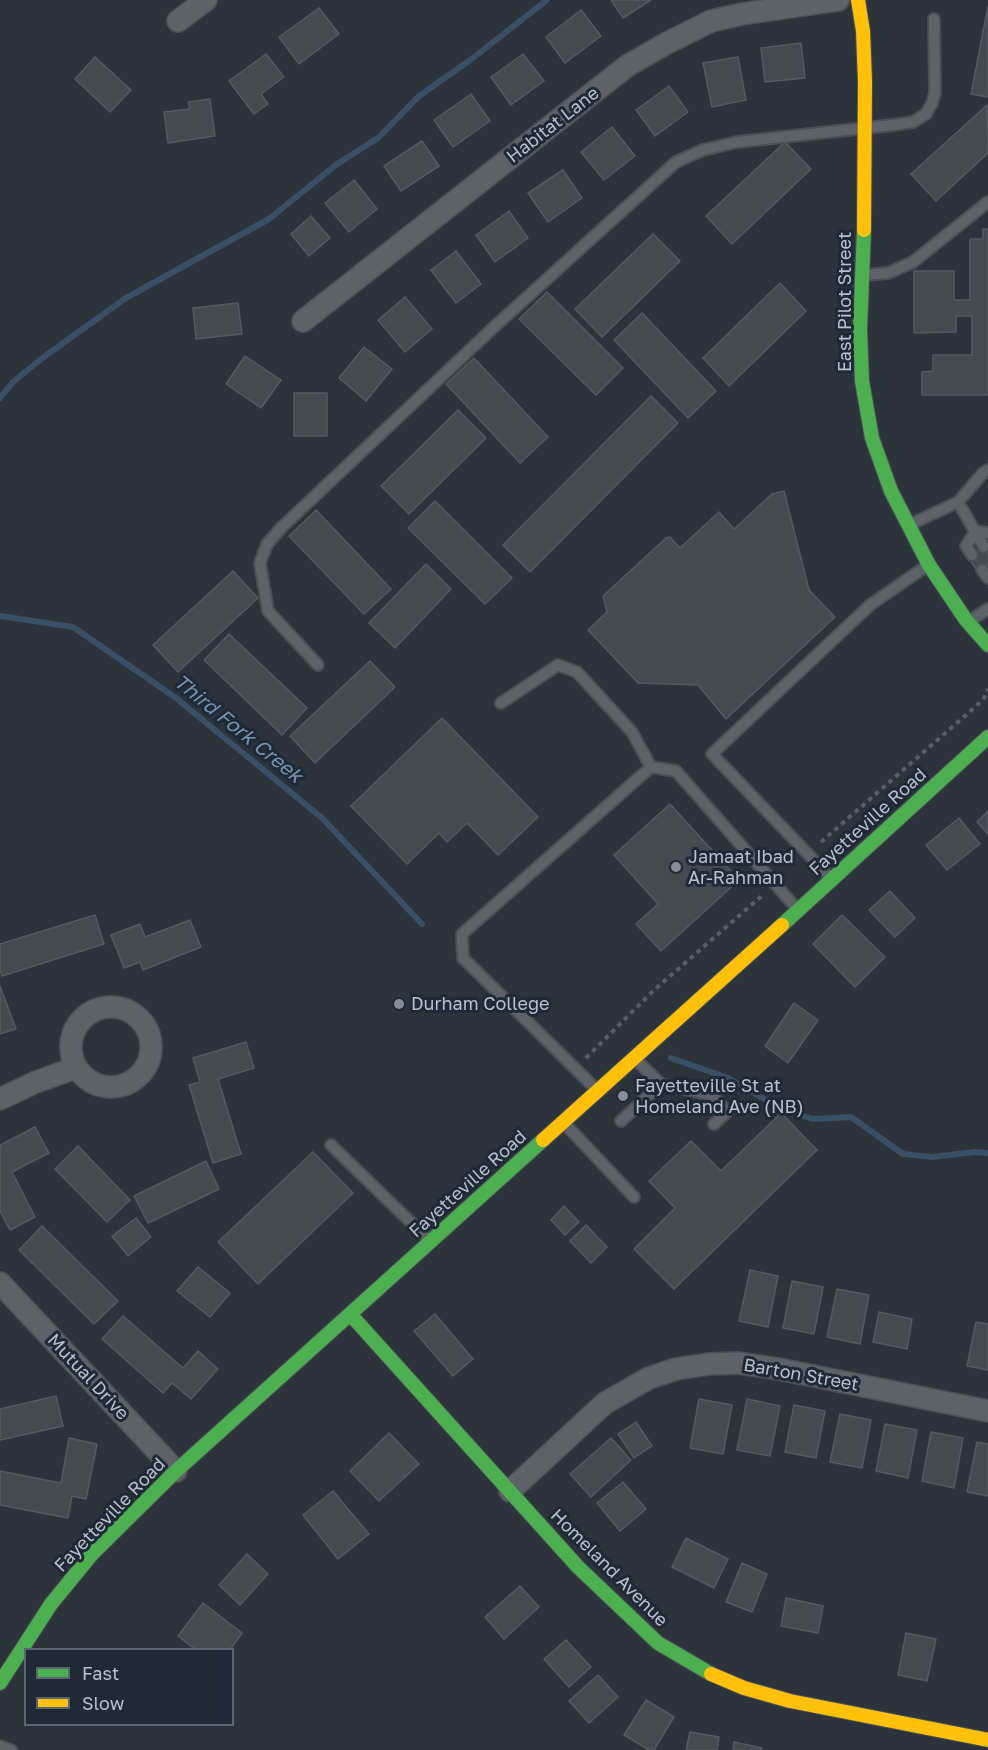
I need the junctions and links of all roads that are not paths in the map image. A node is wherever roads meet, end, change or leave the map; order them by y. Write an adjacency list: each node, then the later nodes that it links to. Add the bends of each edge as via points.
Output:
1 (206, 0): 5 (street)
2 (838, 0): 9 (street, Habitat Lane, via 711,21 627,66)
3 (858, 0): 6 (street, East Pilot Street, via 863,32)
4 (934, 19): 6 (lane, via 935,93 926,114 913,122)
5 (178, 21)
6 (865, 128): 8 (street, East Pilot Street); 21 (lane, via 737,142 676,162 282,527 267,544 260,563 268,611)
7 (988, 202): 8 (lane, via 913,262 888,273)
8 (862, 275): 12 (street, East Pilot Street, via 862,381 872,438)
9 (303, 321)
10 (988, 470): 11 (lane)
11 (958, 502): 12 (lane); 13 (lane)
12 (908, 525): 17 (street, East Pilot Street)
13 (975, 531): 14 (lane); 15 (lane); 16 (lane, via 966,546)
14 (988, 533)
15 (984, 547)
16 (972, 555)
17 (929, 565): 19 (street, East Pilot Street); 25 (lane, via 870,605 712,754)
18 (988, 609): 19 (lane)
19 (967, 622): 20 (street, East Pilot Street)
20 (988, 645)
21 (318, 665)
22 (501, 703): 24 (lane, via 558,665 577,672 632,732)
23 (988, 738): 25 (street, Fayetteville Road)
24 (651, 767): 26 (lane, via 676,771); 30 (lane, via 462,934 462,958)
25 (832, 879): 26 (street, Fayetteville Road)
26 (798, 910): 27 (street, Fayetteville Road)
27 (634, 1059): 29 (lane); 30 (street, Fayetteville Road)
28 (75, 1068): 31 (street)
29 (661, 1084): 32 (lane); 34 (lane, via 712,1095 727,1112)
30 (599, 1091): 33 (street, Fayetteville Road)
31 (0, 1099)
32 (621, 1121)
33 (564, 1122): 36 (lane); 37 (street, Fayetteville Road)
34 (714, 1124)
35 (331, 1145): 37 (lane)
36 (634, 1197)
37 (431, 1242): 39 (street, Fayetteville Road)
38 (0, 1283): 41 (street, Mutual Drive)
39 (351, 1314): 41 (street, Fayetteville Road); 42 (street, Homeland Avenue)
40 (988, 1411): 42 (street, Barton Street, via 738,1363 676,1369 649,1378 605,1403)
41 (177, 1471): 43 (street, Fayetteville Road, via 92,1554 51,1604)
42 (510, 1491): 44 (street, Homeland Avenue, via 626,1614 658,1643 699,1668 744,1688 790,1701)
43 (0, 1683)
44 (988, 1740)
45 (0, 1746): 46 (lane)
46 (11, 1750)

